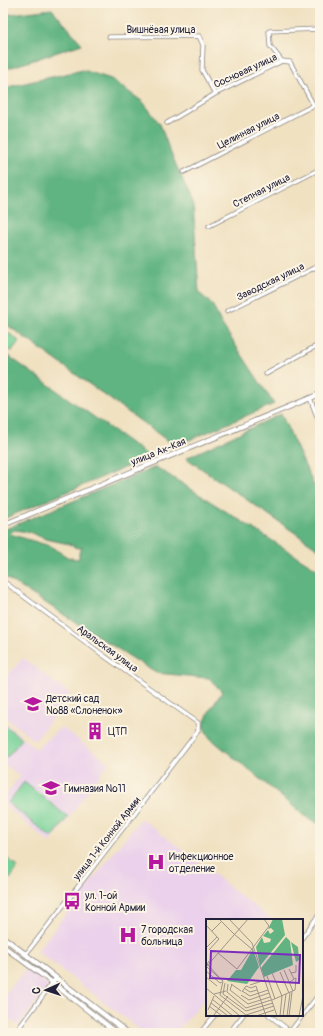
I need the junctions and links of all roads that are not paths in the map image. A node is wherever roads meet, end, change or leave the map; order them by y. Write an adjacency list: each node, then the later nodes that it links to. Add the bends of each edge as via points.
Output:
1 (320, 29): 3 (street, via 269,31 270,46)
2 (109, 37): 4 (street, Вишнёвая улица, via 199,36 203,45 202,70)
3 (282, 61): 4 (street, Сосновая улица); 6 (street, Сосновая улица, via 290,62)
4 (214, 94): 7 (street, Сосновая улица)
5 (320, 102): 6 (street, Целинная улица)
6 (314, 106): 9 (street, Целинная улица)
7 (167, 123)
8 (320, 169): 10 (street, Степная улица)
9 (184, 172)
10 (209, 226)
11 (320, 265): 12 (street, Заводская улица)
12 (228, 311)
13 (320, 344): 14 (street)
14 (266, 374)
15 (320, 394): 16 (main road, улица Ак-Кая)
16 (310, 398): 17 (street); 18 (main road, улица Ак-Кая)
17 (320, 424)
18 (3, 525)
19 (3, 581): 20 (street, Аральская улица, via 198,723)
20 (198, 731): 25 (street, улица 1-й Конной Армии)
21 (320, 914): 22 (street)
22 (304, 932)
23 (3, 937): 25 (main road)
24 (3, 946): 27 (main road)
25 (26, 954): 26 (main road)
26 (56, 978): 27 (street); 36 (main road)
27 (53, 983): 32 (main road); 33 (street)
28 (320, 993): 39 (street)
29 (214, 1016): 37 (street)
30 (242, 1016): 38 (street)
31 (270, 1016): 39 (street)
32 (109, 1026): 34 (street); 35 (main road)
33 (15, 1033)
34 (111, 1033)
35 (117, 1033)
36 (128, 1033)
37 (200, 1033)
38 (229, 1033)
39 (291, 1033)

